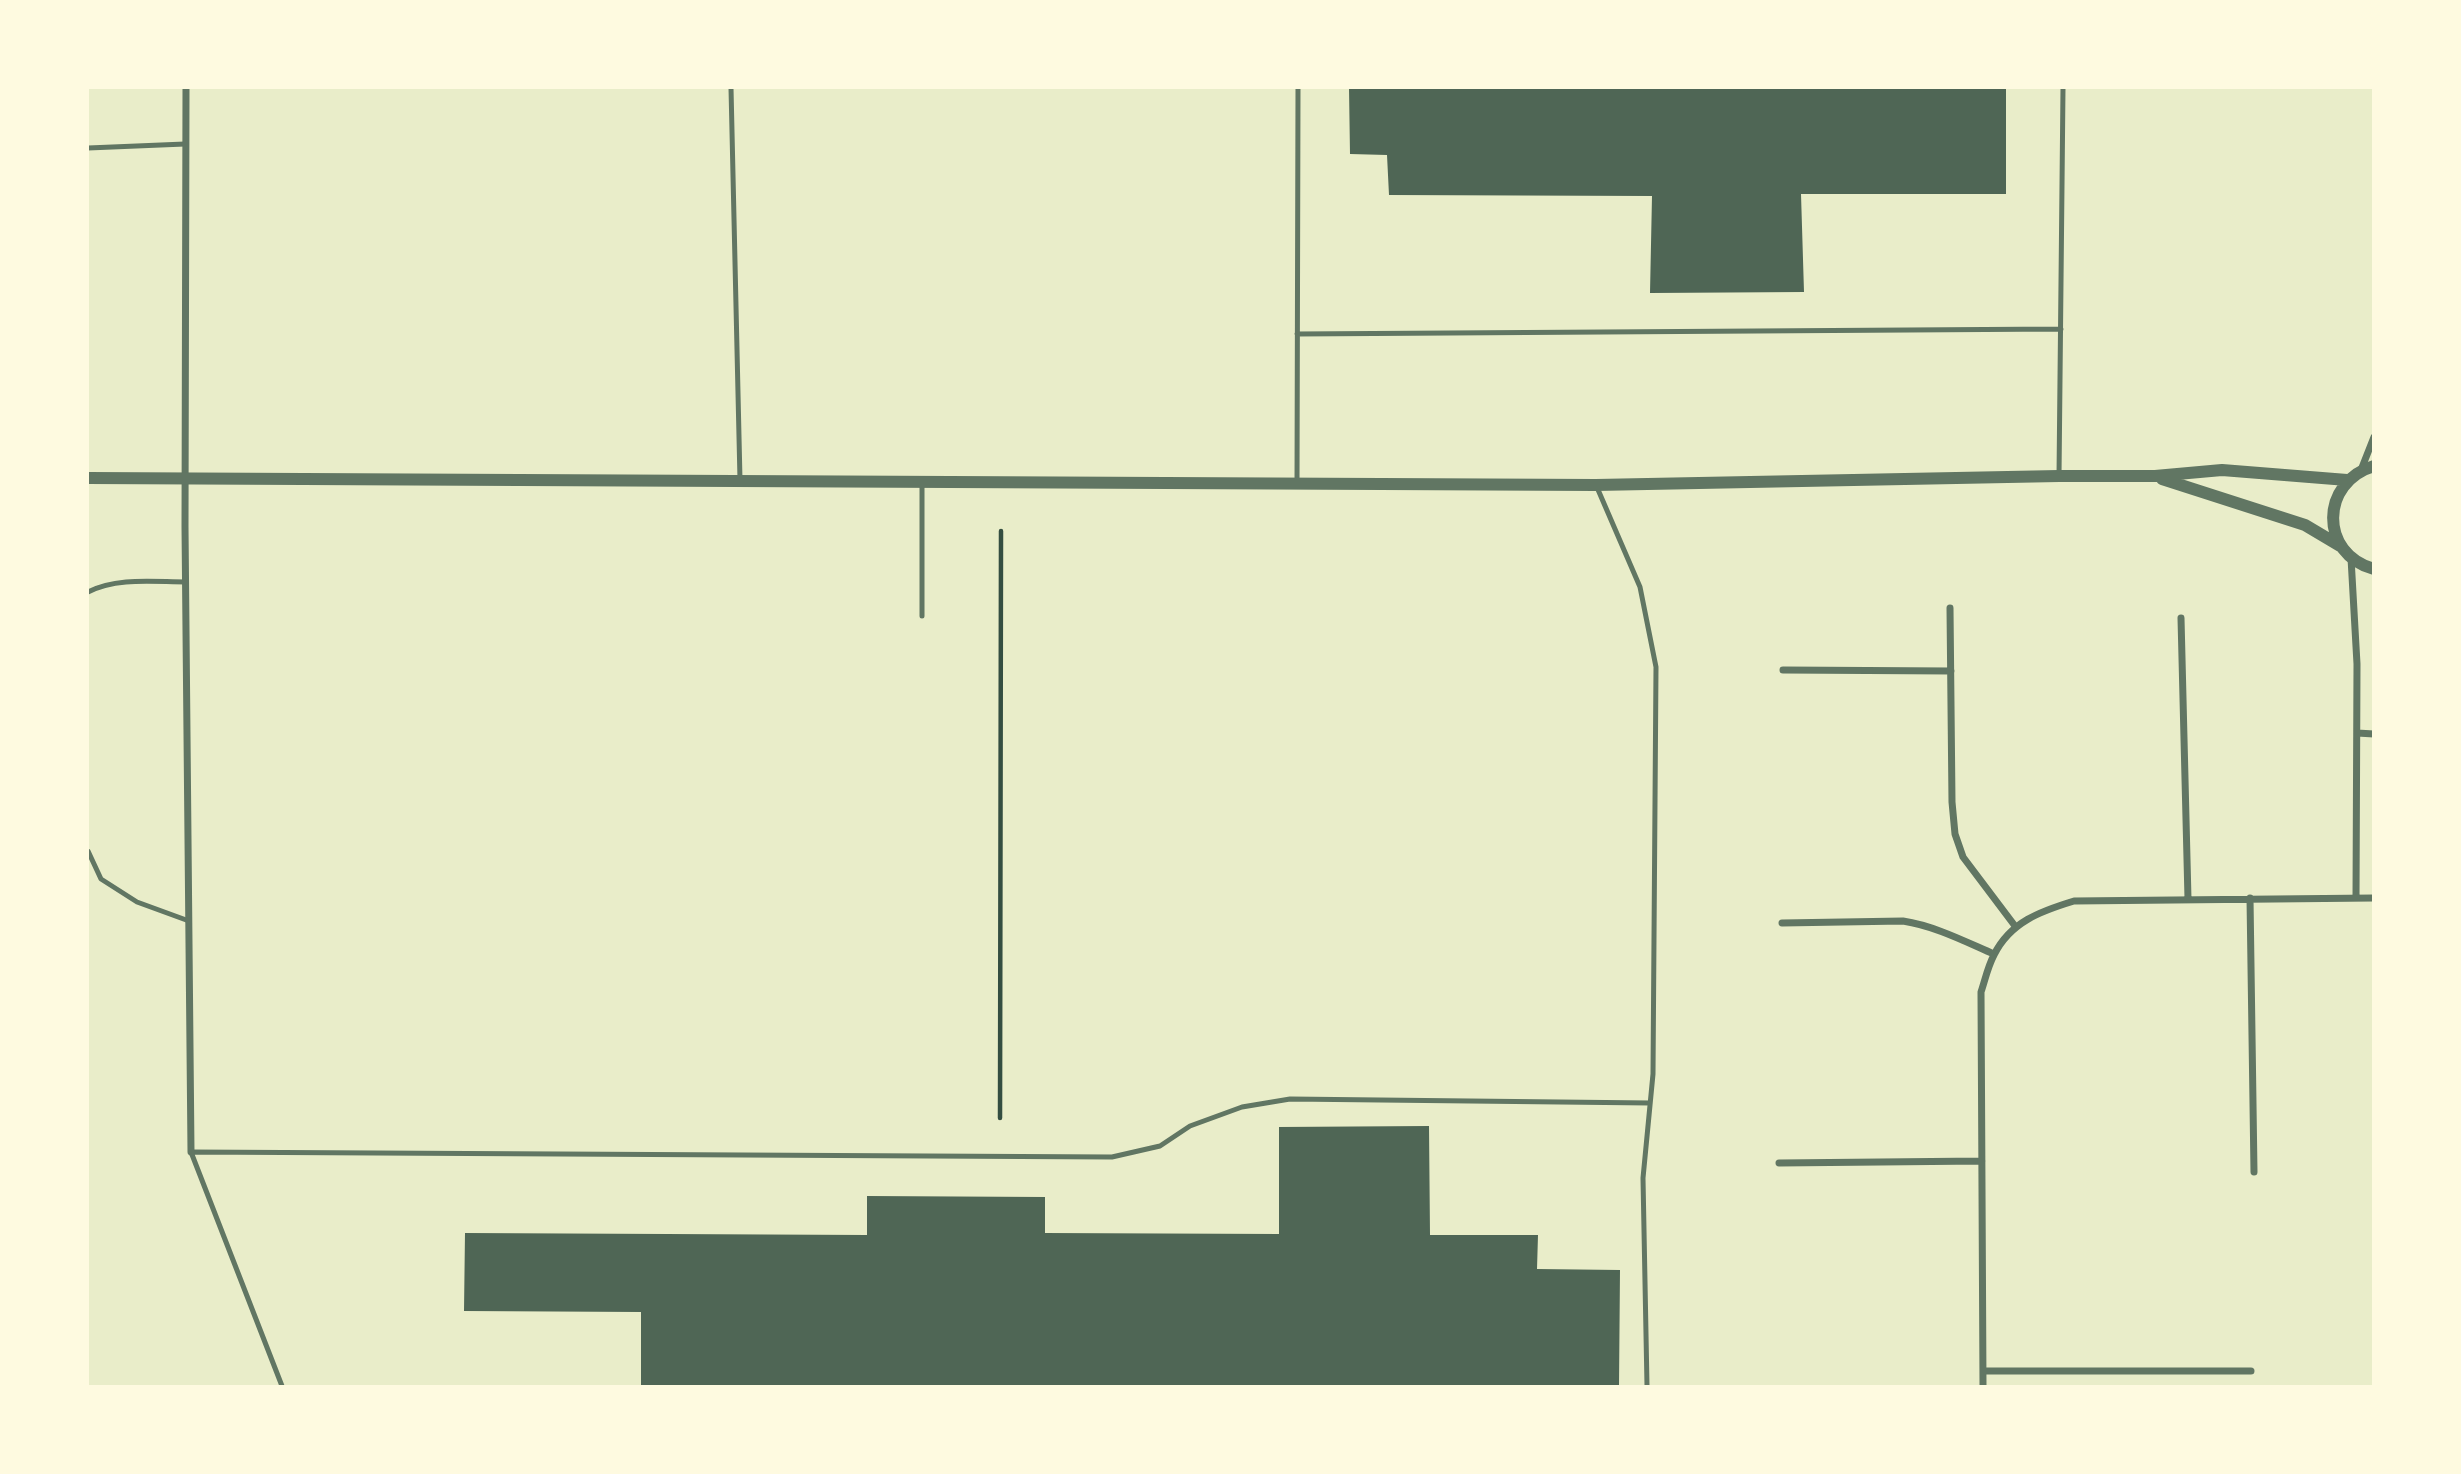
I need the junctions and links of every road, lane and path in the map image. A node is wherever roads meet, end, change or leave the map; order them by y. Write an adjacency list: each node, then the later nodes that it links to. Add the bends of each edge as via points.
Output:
1 (186, 88): 5 (street)
2 (731, 88): 16 (lane)
3 (1298, 88): 8 (lane)
4 (2063, 88): 7 (lane)
5 (185, 144): 6 (lane); 14 (street)
6 (88, 148)
7 (2061, 329): 8 (lane); 11 (lane)
8 (1297, 334): 18 (lane)
9 (2374, 437): 10 (street)
10 (2367, 468): 15 (street)
11 (2059, 476): 12 (street); 19 (street)
12 (2155, 477): 15 (street, via 2222,470); 21 (street, via 2305,525)
13 (88, 478): 14 (street)
14 (185, 480): 16 (street); 23 (street)
15 (2347, 480): 21 (street, via 2332,513 2334,531)
16 (740, 482): 17 (street)
17 (922, 483): 18 (street); 26 (lane)
18 (1297, 484): 19 (street)
19 (1595, 485): 41 (lane, via 1640,587 1656,667)
20 (1000, 531): 42 (path)
21 (2346, 552): 22 (street); 30 (street, via 2357,664)
22 (2374, 569)
23 (186, 582): 24 (lane, via 133,582); 37 (street)
24 (88, 592)
25 (1950, 608): 29 (street)
26 (922, 616)
27 (2180, 618): 36 (street)
28 (1783, 670): 29 (street)
29 (1951, 671): 39 (street, via 1955,834 1963,858)
30 (2357, 733): 31 (street); 34 (street)
31 (2374, 734)
32 (88, 851): 37 (lane, via 101,879 137,902)
33 (2250, 898): 34 (street); 36 (street); 46 (street)
34 (2356, 898): 35 (street)
35 (2374, 898)
36 (2188, 899): 39 (street, via 2074,901)
37 (189, 921): 43 (street)
38 (1782, 923): 40 (street, via 1918,923)
39 (2015, 926): 40 (street)
40 (1994, 954): 44 (street, via 1981,992)
41 (1650, 1103): 43 (lane, via 1290,1099 1242,1107 1190,1126 1160,1146 1112,1157); 50 (lane, via 1643,1178)
42 (1000, 1118)
43 (191, 1152): 49 (lane)
44 (1982, 1161): 45 (street); 47 (street)
45 (1779, 1163)
46 (2254, 1172)
47 (1983, 1371): 48 (street); 51 (street)
48 (2251, 1371)
49 (282, 1387)
50 (1647, 1387)
51 (1983, 1387)

